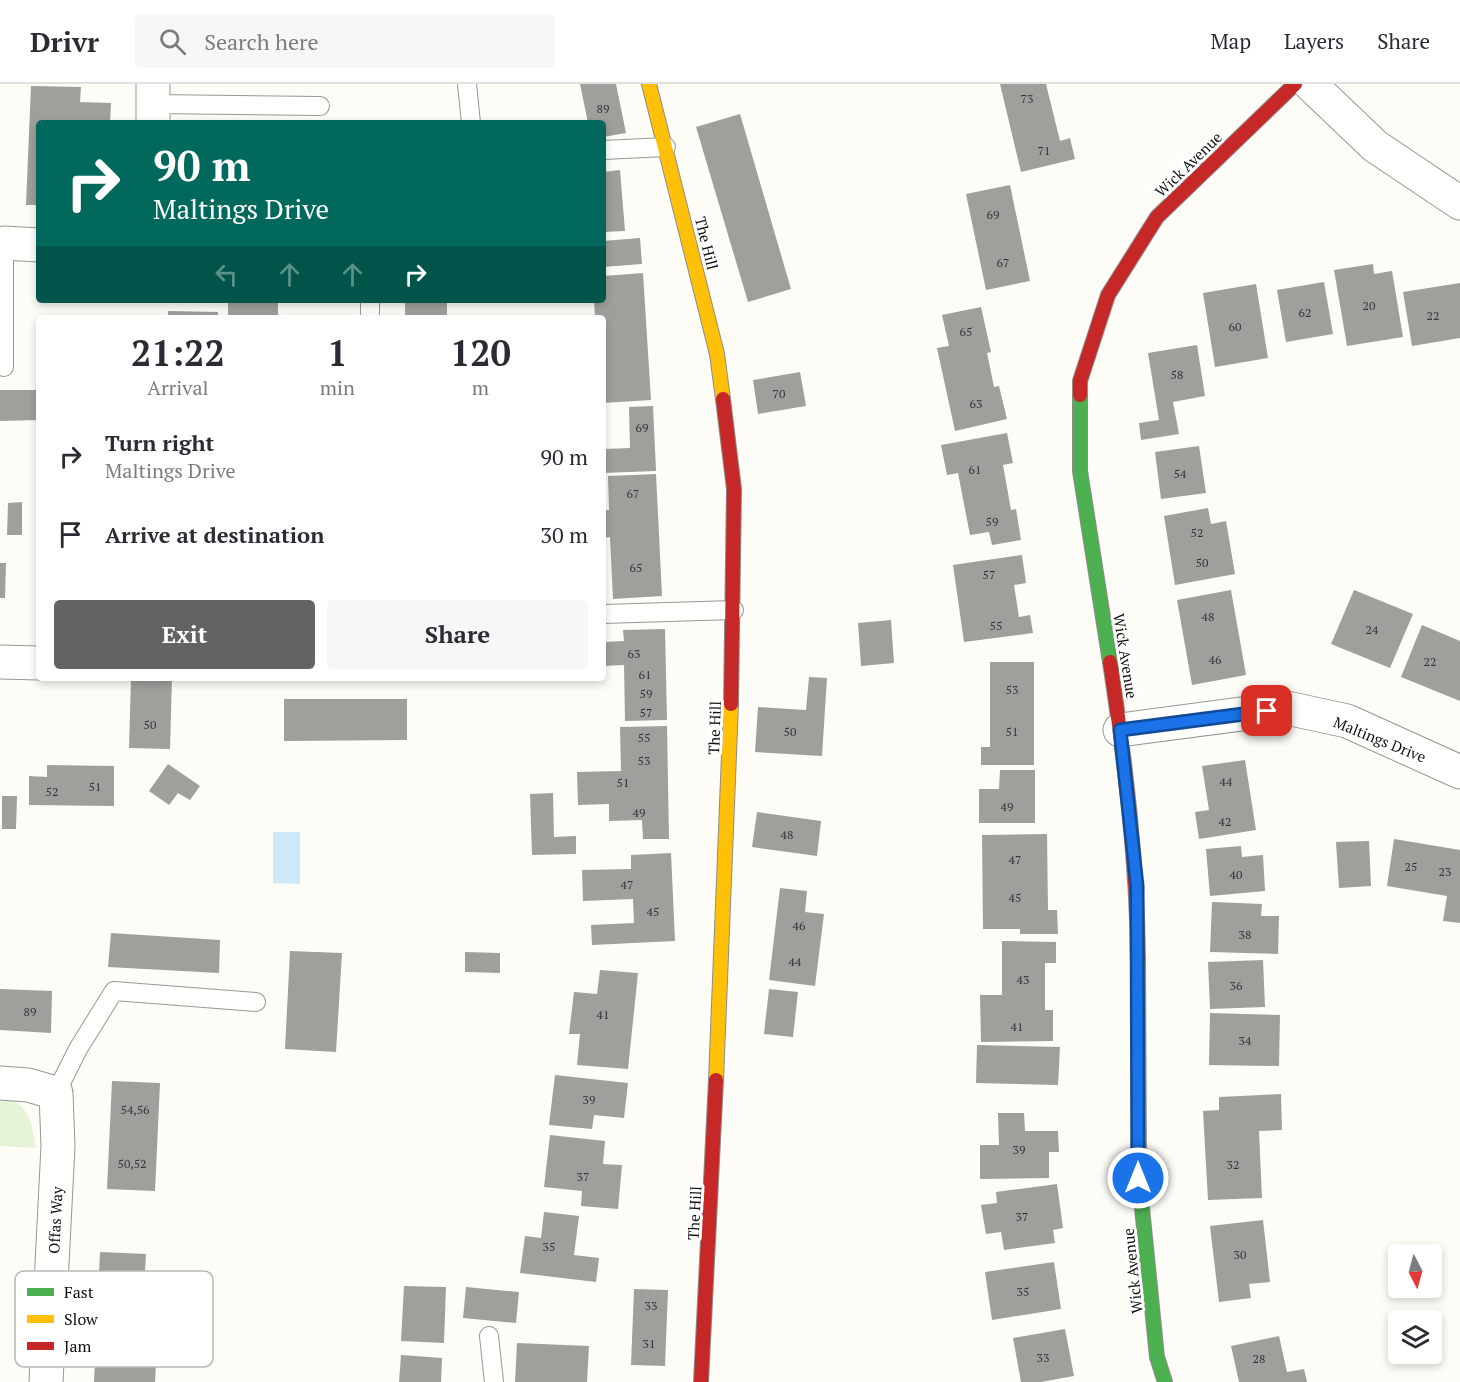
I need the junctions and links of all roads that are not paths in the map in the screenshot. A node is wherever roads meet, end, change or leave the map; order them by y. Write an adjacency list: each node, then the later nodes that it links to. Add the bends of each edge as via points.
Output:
1 (466, 84): 7 (lane)
2 (649, 84): 8 (street, The Hill)
3 (1295, 84): 18 (street, Wick Avenue, via 1157,218 1108,295 1080,381 1080,471)
4 (1310, 84): 10 (street, via 1375,146)
5 (153, 104): 6 (lane)
6 (320, 106)
7 (471, 120)
8 (666, 147): 9 (lane); 14 (street, The Hill, via 717,354 730,436)
9 (606, 150)
10 (1460, 203)
11 (4, 243): 12 (street); 13 (lane)
12 (36, 245)
13 (4, 367)
14 (734, 610): 15 (lane); 28 (street, The Hill, via 722,969)
15 (606, 614)
16 (0, 662): 17 (street)
17 (36, 663)
18 (1120, 730): 19 (street, Maltings Drive, via 1287,708 1347,722); 29 (street, Wick Avenue, via 1137,886 1138,1178 1157,1357)
19 (1460, 772)
20 (256, 1002): 22 (lane, via 114,991)
21 (0, 1083): 22 (street)
22 (56, 1093): 23 (street, Offas Way, via 58,1146)
23 (52, 1271)
24 (489, 1336): 27 (lane)
25 (47, 1367): 26 (street, Offas Way)
26 (46, 1382)
27 (494, 1382)
28 (701, 1382)
29 (1165, 1382)

